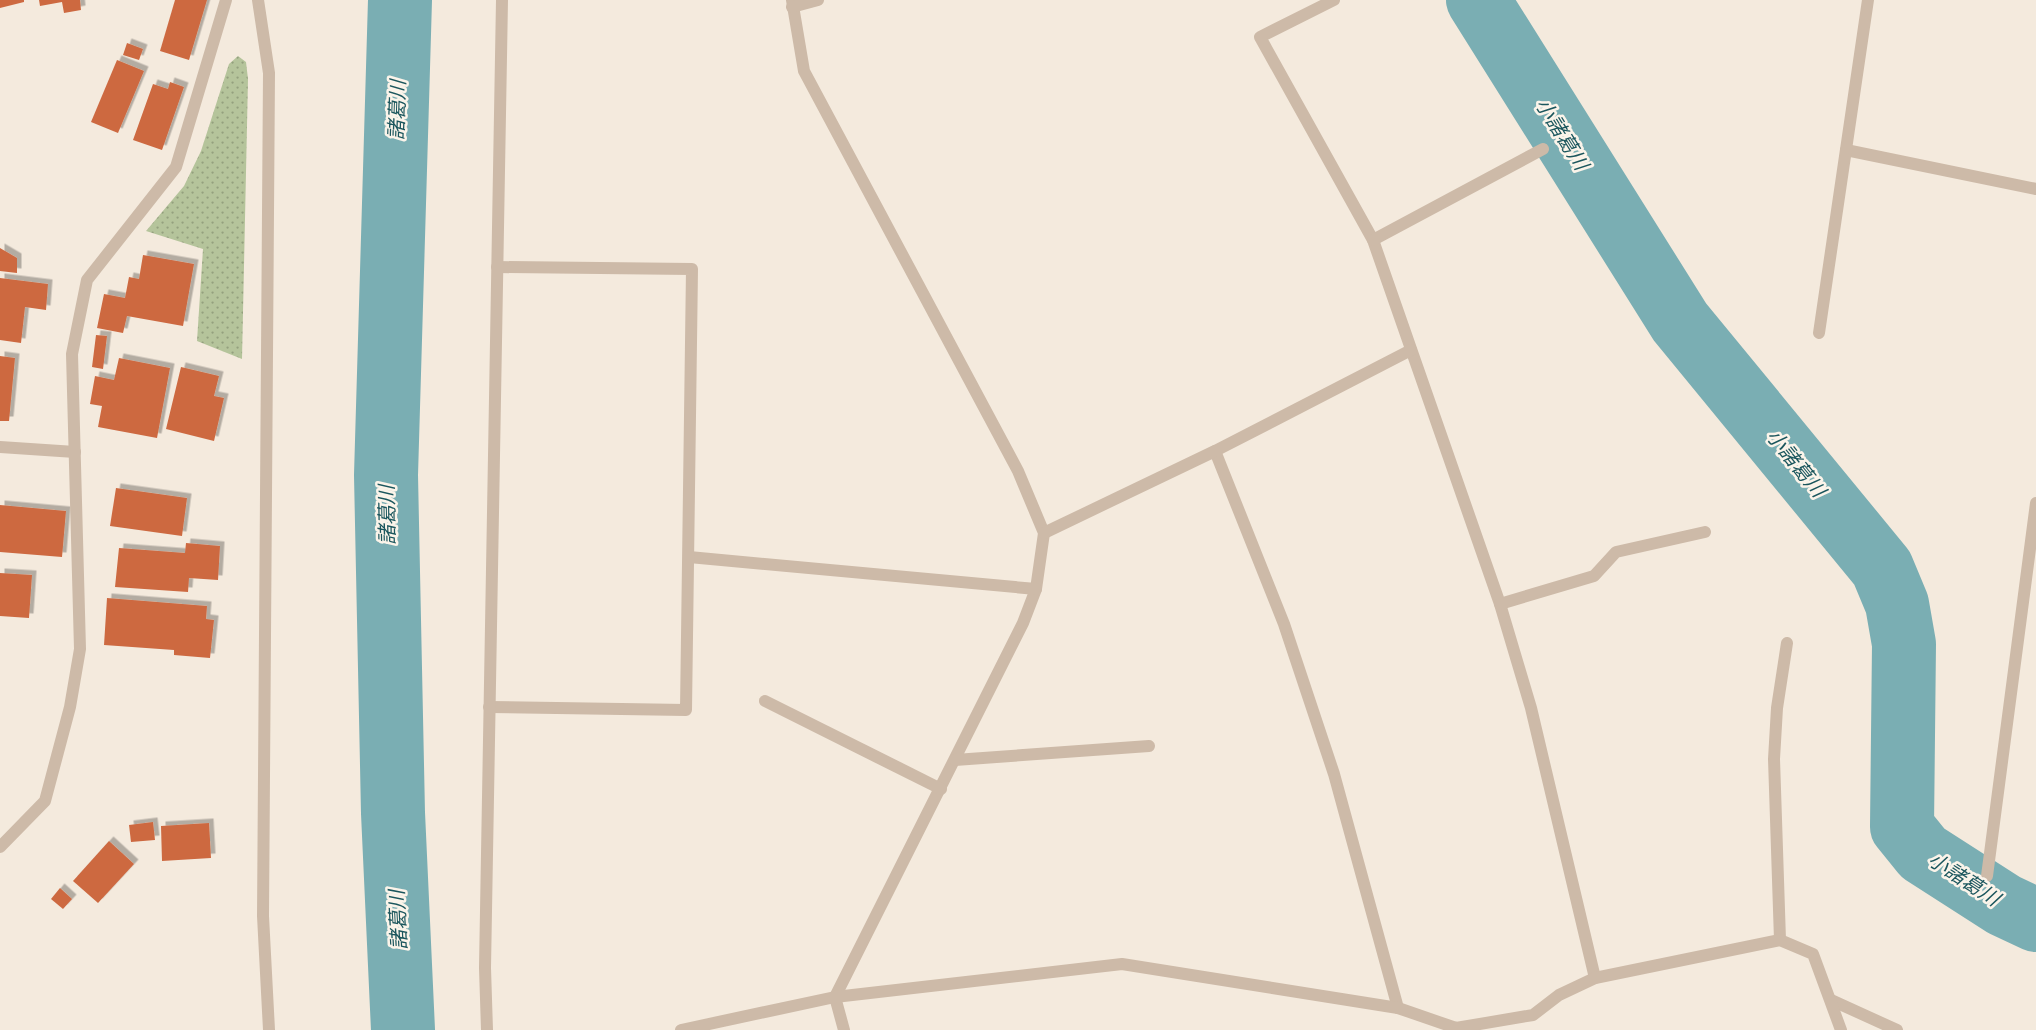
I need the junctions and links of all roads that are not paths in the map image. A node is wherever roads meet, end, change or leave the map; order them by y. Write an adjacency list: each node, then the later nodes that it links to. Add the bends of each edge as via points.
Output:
1 (226, 0): 17 (street, via 176,167 87,280 72,354)
2 (258, 0): 37 (street, via 269,73 263,916)
3 (502, 0): 12 (street)
4 (818, 0): 7 (street)
5 (1334, 0): 11 (street, via 1260,37)
6 (1868, 0): 9 (street)
7 (792, 4): 20 (street, via 804,70 1018,471)
8 (1544, 149): 11 (street)
9 (1846, 150): 10 (street); 13 (street)
10 (2036, 189)
11 (1373, 240): 14 (street)
12 (497, 267): 21 (street, via 692,269); 26 (street)
13 (1819, 333)
14 (1411, 350): 16 (street); 23 (street)
15 (0, 447): 17 (street)
16 (1215, 451): 20 (street); 36 (street, via 1284,624 1327,755)
17 (75, 452): 30 (street, via 80,649 70,707 45,801)
18 (2036, 503): 31 (street)
19 (1705, 532): 23 (street, via 1616,552 1594,576)
20 (1044, 533): 22 (street)
21 (689, 556): 22 (street); 26 (street, via 686,710)
22 (1036, 589): 28 (street, via 1023,623)
23 (1500, 604): 33 (street, via 1531,708)
24 (1787, 643): 32 (street, via 1777,708 1774,759)
25 (765, 701): 29 (street)
26 (489, 707): 38 (street)
27 (1149, 746): 28 (street)
28 (955, 760): 29 (street)
29 (940, 789): 34 (street)
30 (0, 847)
31 (1987, 876)
32 (1780, 940): 33 (street); 35 (street, via 1812,954)
33 (1595, 978): 36 (street, via 1559,995 1533,1015 1456,1028)
34 (835, 997): 36 (street, via 1122,964); 39 (street); 40 (street)
35 (1831, 1000): 41 (street); 42 (street)
36 (1398, 1008)
37 (269, 1030)
38 (487, 1030)
39 (681, 1030)
40 (844, 1030)
41 (1841, 1030)
42 (1897, 1030)

